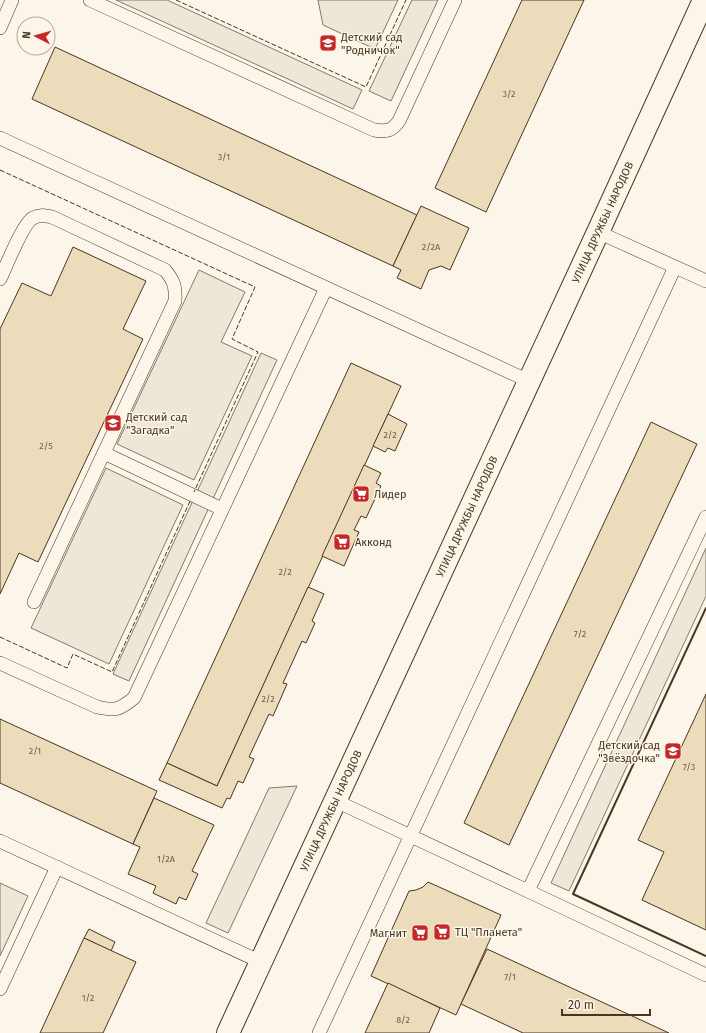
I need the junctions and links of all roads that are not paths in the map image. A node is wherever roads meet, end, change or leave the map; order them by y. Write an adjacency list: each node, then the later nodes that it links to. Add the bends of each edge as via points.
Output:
1 (12, 0): 5 (lane)
2 (90, 0): 3 (lane, via 374,130 384,132 394,128 399,121)
3 (455, 0)
4 (704, 0): 7 (street, УЛИЦА ДРУЖБЫ НАРОДОВ)
5 (0, 28)
6 (0, 138): 11 (lane)
7 (598, 232): 8 (lane); 12 (street, УЛИЦА ДРУЖБЫ НАРОДОВ)
8 (675, 267): 10 (lane); 19 (lane)
9 (0, 279): 13 (lane, via 25,227 32,218 41,215 52,217 165,270 171,278 176,288 175,301)
10 (706, 281)
11 (326, 288): 12 (lane); 14 (lane)
12 (529, 381): 18 (street, УЛИЦА ДРУЖБЫ НАРОДОВ)
13 (104, 454): 14 (lane); 16 (lane)
14 (222, 510): 17 (lane, via 134,698 123,707 112,710 97,708)
15 (706, 517): 22 (lane)
16 (34, 602)
17 (0, 663)
18 (336, 801): 19 (lane); 23 (street, УЛИЦА ДРУЖБЫ НАРОДОВ)
19 (411, 836): 22 (lane); 27 (lane)
20 (0, 841): 21 (lane)
21 (57, 868): 23 (lane); 25 (lane)
22 (528, 891): 24 (lane)
23 (262, 962): 26 (street, УЛИЦА ДРУЖБЫ НАРОДОВ)
24 (706, 975)
25 (0, 989)
26 (228, 1033)
27 (319, 1033)

